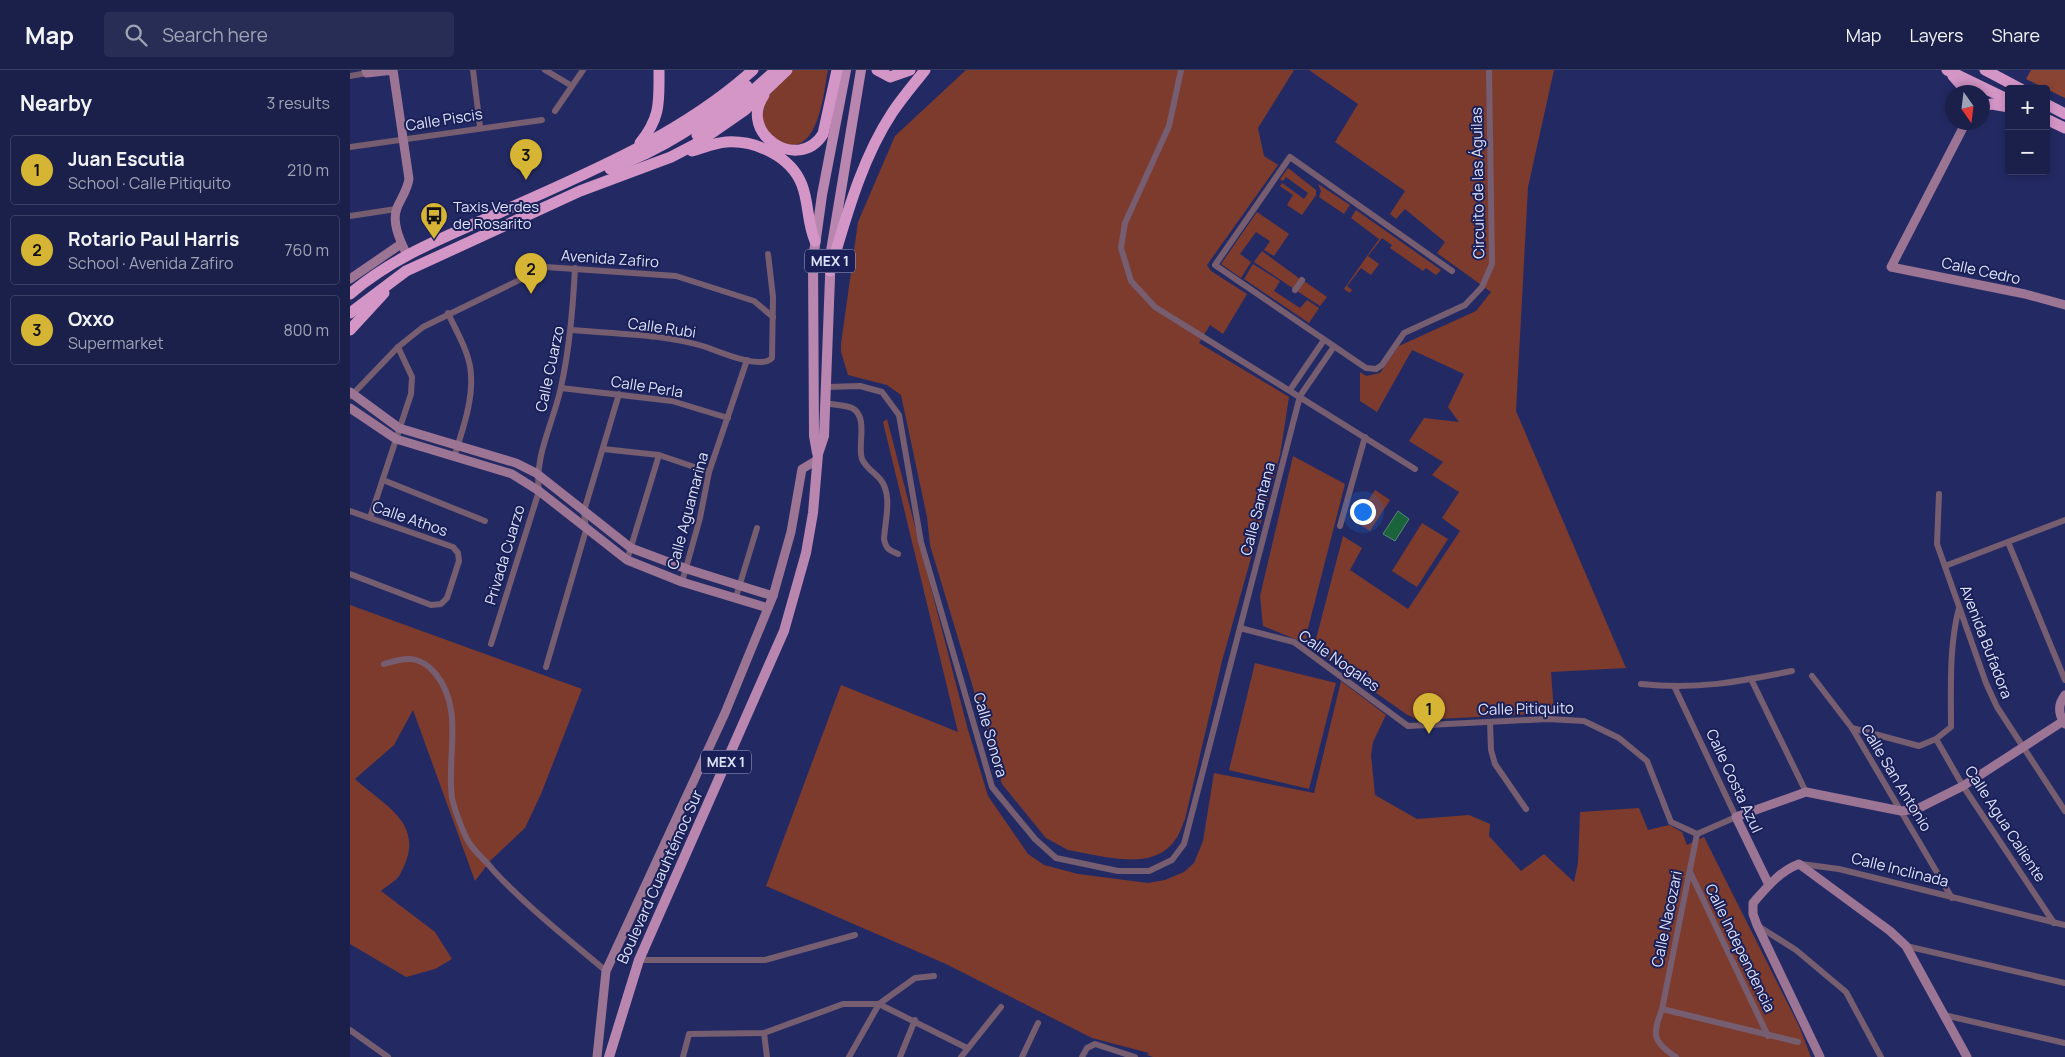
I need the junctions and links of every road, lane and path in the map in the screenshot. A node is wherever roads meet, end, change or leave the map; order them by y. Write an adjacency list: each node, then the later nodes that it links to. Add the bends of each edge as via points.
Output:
1 (393, 70): 20 (street); 37 (street)
2 (473, 70): 34 (street)
3 (545, 70): 25 (street)
4 (583, 70): 25 (street)
5 (659, 70): 39 (highway, via 657,116)
6 (753, 70): 39 (highway, via 688,120)
7 (765, 70): 41 (highway, via 691,130)
8 (776, 70): 41 (highway, via 732,110 692,138 662,154)
9 (786, 70): 22 (highway)
10 (837, 70): 22 (highway, via 823,134 814,144 799,150 775,145 762,133 758,124 760,102)
11 (846, 70): 46 (main road, Boulevard Cuauhtémoc Sur / MEX 1)
12 (861, 70): 52 (main road, Boulevard Cuauhtémoc Sur / MEX 1, via 834,227)
13 (877, 70): 14 (highway, via 890,77)
14 (910, 70)
15 (925, 70): 52 (highway, via 891,113 876,141 847,215)
16 (1181, 70): 70 (street, via 1169,126 1125,223 1122,248 1131,281 1155,307)
17 (1489, 70): 66 (street, Circuito de las Águilas, via 1492,264 1482,287 1465,305 1404,333 1376,370 1366,368)
18 (1948, 70): 23 (highway); 26 (highway)
19 (1985, 70): 24 (highway)
20 (367, 71): 21 (street)
21 (350, 76)
22 (774, 82): 40 (highway, via 723,128)
23 (1961, 85)
24 (2013, 85)
25 (572, 86): 30 (street)
26 (2005, 98)
27 (1990, 104): 28 (highway)
28 (2005, 106)
29 (2050, 106): 31 (highway)
30 (555, 111)
31 (2065, 114)
32 (542, 120): 34 (street, Calle Piscis)
33 (2050, 121): 35 (highway)
34 (480, 127): 37 (street, Calle Piscis)
35 (2065, 128)
36 (1962, 130): 58 (street, Calle Cedro, via 1891,267)
37 (403, 140): 38 (street, Calle Piscis); 44 (street, via 409,179)
38 (350, 147)
39 (636, 148): 42 (highway)
40 (672, 157): 43 (highway); 46 (highway, via 725,142 746,144 776,155 792,169 802,186)
41 (612, 171): 42 (highway); 43 (highway)
42 (572, 179): 49 (highway)
43 (580, 191): 51 (highway)
44 (396, 209): 45 (street); 47 (street, via 395,222)
45 (350, 216)
46 (815, 241): 84 (main road, Boulevard Cuauhtémoc Sur / MEX 1, via 812,326)
47 (401, 244): 49 (street); 54 (street)
48 (768, 254): 61 (street)
49 (407, 255): 57 (highway)
50 (575, 268): 60 (street, Avenida Zafiro, via 546,267); 61 (street, Avenida Zafiro, via 676,276 754,301); 63 (street, Calle Cuarzo)
51 (406, 271): 59 (highway); 62 (highway)
52 (830, 271): 68 (main road, Boulevard Cuauhtémoc Sur / MEX 1)
53 (1452, 271): 64 (street, via 1290,157 1215,265)
54 (350, 279)
55 (1302, 280): 56 (street)
56 (1296, 290)
57 (350, 294)
58 (2065, 305)
59 (350, 313)
60 (448, 314): 65 (street, Avenida Zafiro, via 423,327); 80 (street, via 466,353 471,374 470,395)
61 (773, 317): 67 (street, via 772,358 764,363)
62 (350, 330)
63 (572, 330): 67 (street, Calle Rubi, via 685,341); 69 (street, Calle Cuarzo)
64 (1324, 340): 66 (street); 70 (street)
65 (398, 347): 71 (street, Avenida Zafiro); 77 (street, via 412,377 412,394)
66 (1333, 348): 73 (street)
67 (747, 360): 76 (street, Calle Aguamarina)
68 (826, 387): 74 (main road, Boulevard Cuauhtémoc Sur / MEX 1); 112 (street, Calle Sonora, via 860,386 882,392 899,415 921,542 992,787 1056,858 1118,871 1149,871 1172,860 1184,844)
69 (561, 388): 72 (street, Calle Perla); 87 (street, Calle Cuarzo)
70 (1290, 390): 73 (street)
71 (351, 394): 77 (street)
72 (619, 394): 76 (street, Calle Perla, via 672,401); 81 (street)
73 (1300, 396): 78 (street); 112 (street, Calle Santana)
74 (825, 403): 84 (main road, Boulevard Cuauhtémoc Sur / MEX 1, via 824,436); 101 (street, via 852,408 859,415 863,461 888,492 884,539 888,550)
75 (350, 408): 79 (street)
76 (728, 418): 86 (street, Calle Aguamarina)
77 (400, 428): 79 (street); 80 (street)
78 (1364, 437): 85 (street); 96 (street)
79 (396, 439): 83 (street); 88 (street)
80 (458, 446): 83 (street); 87 (street, via 516,463)
81 (603, 449): 82 (street); 92 (street)
82 (659, 455): 86 (street); 100 (street)
83 (454, 457): 89 (street, via 512,474)
84 (817, 457): 108 (street, via 802,469 798,479 791,532); 145 (main road, Boulevard Cuauhtémoc Sur / MEX 1, via 813,514 806,552 784,631)
85 (1415, 469)
86 (709, 472): 104 (street, Calle Aguamarina)
87 (536, 473): 89 (street, Privada Cuarzo); 92 (street)
88 (383, 480): 93 (street); 95 (street)
89 (539, 491): 98 (street); 113 (street, Privada Cuarzo)
90 (1939, 494): 103 (street, Avenida Bufadora, via 1937,544)
91 (350, 511): 93 (street, Calle Athos)
92 (584, 511): 98 (street); 100 (street)
93 (370, 518): 105 (street, Calle Athos, via 453,547 460,561 447,598 441,604 431,605)
94 (2065, 520): 99 (street)
95 (485, 521)
96 (1340, 526)
97 (756, 528): 107 (street)
98 (586, 530): 102 (street); 115 (street)
99 (2008, 542): 103 (street); 119 (street)
100 (631, 548): 102 (street); 104 (street)
101 (898, 554)
102 (627, 560): 106 (street)
103 (1945, 566): 110 (street, Avenida Bufadora)
104 (687, 569): 106 (street, Calle Aguamarina); 107 (street)
105 (350, 574)
106 (682, 582): 109 (street)
107 (741, 585): 108 (street); 109 (street)
108 (773, 596): 111 (street)
109 (736, 597): 111 (street)
110 (1960, 607): 127 (street, via 1952,659 1951,727); 128 (street, Avenida Bufadora, via 1986,684)
111 (768, 608): 146 (street, via 725,713)
112 (1240, 628): 123 (street, Calle Nogales, via 1294,642)
113 (491, 644)
114 (384, 664): 146 (street, via 414,658 426,664 440,679 449,701 453,725 452,799 470,844 520,899)
115 (546, 667)
116 (1792, 671): 118 (street)
117 (1812, 676): 126 (street, Calle San Antonio)
118 (1751, 680): 121 (street); 130 (street)
119 (2065, 680)
120 (1641, 684): 121 (street)
121 (1675, 688): 134 (street, Calle Costa Azul)
122 (2065, 695): 125 (street, via 2060,704)
123 (1392, 714): 124 (street, Calle Pitiquito, via 1408,726)
124 (1490, 722): 131 (street, via 1495,764); 135 (street, Calle Pitiquito, via 1584,721 1619,738 1647,761 1671,822)
125 (2064, 722): 128 (street)
126 (1852, 728): 127 (street, via 1919,746); 132 (street, Calle San Antonio)
127 (1936, 739): 129 (street, Calle Agua Caliente)
128 (2023, 748): 129 (street); 133 (street, Avenida Bufadora)
129 (1963, 786): 132 (street, via 1917,809); 140 (street, Calle Agua Caliente)
130 (1806, 792): 132 (street); 134 (street)
131 (1526, 809)
132 (1901, 811): 139 (street, Calle San Antonio)
133 (2065, 811)
134 (1736, 817): 135 (street); 138 (street, Calle Costa Azul)
135 (1697, 834): 137 (street, Calle Nacozari)
136 (1799, 864): 138 (street, via 1788,868); 139 (street, Calle Inclinada, via 1839,869); 144 (street)
137 (1690, 871): 151 (street, Calle Nacozari); 157 (street, Calle Independencia)
138 (1768, 886): 141 (street, via 1753,903)
139 (1952, 898): 140 (street, Calle Inclinada)
140 (2054, 923): 142 (street, Calle Inclinada)
141 (1757, 925): 173 (street); 174 (street, via 1796,950 1846,992)
142 (2065, 925)
143 (855, 935): 145 (street, via 765,960)
144 (1906, 946): 148 (street); 152 (street)
145 (639, 960): 163 (main road, Boulevard Cuauhtémoc Sur / MEX 1)
146 (606, 971): 162 (street)
147 (934, 976): 149 (street, via 915,978)
148 (2065, 983)
149 (879, 1004): 153 (street); 156 (street, via 843,1004); 166 (street)
150 (1001, 1007): 160 (street)
151 (1662, 1008): 157 (street); 172 (street, Calle Nacozari, via 1654,1031 1663,1049)
152 (1944, 1015): 159 (street); 175 (street)
153 (915, 1020): 160 (street); 167 (street)
154 (1038, 1023): 169 (street)
155 (350, 1030): 161 (street)
156 (764, 1033): 164 (street, via 689,1034); 165 (street)
157 (1768, 1036): 158 (street)
158 (1798, 1042)
159 (2065, 1043)
160 (967, 1048): 168 (street)
161 (388, 1057)
162 (597, 1057)
163 (609, 1057)
164 (683, 1057)
165 (767, 1057)
166 (848, 1057)
167 (900, 1057)
168 (961, 1057)
169 (1022, 1057)
170 (1082, 1057): 171 (street, via 1090,1045 1095,1044)
171 (1135, 1057)
172 (1676, 1057)
173 (1820, 1057)
174 (1882, 1057)
175 (1967, 1057)

